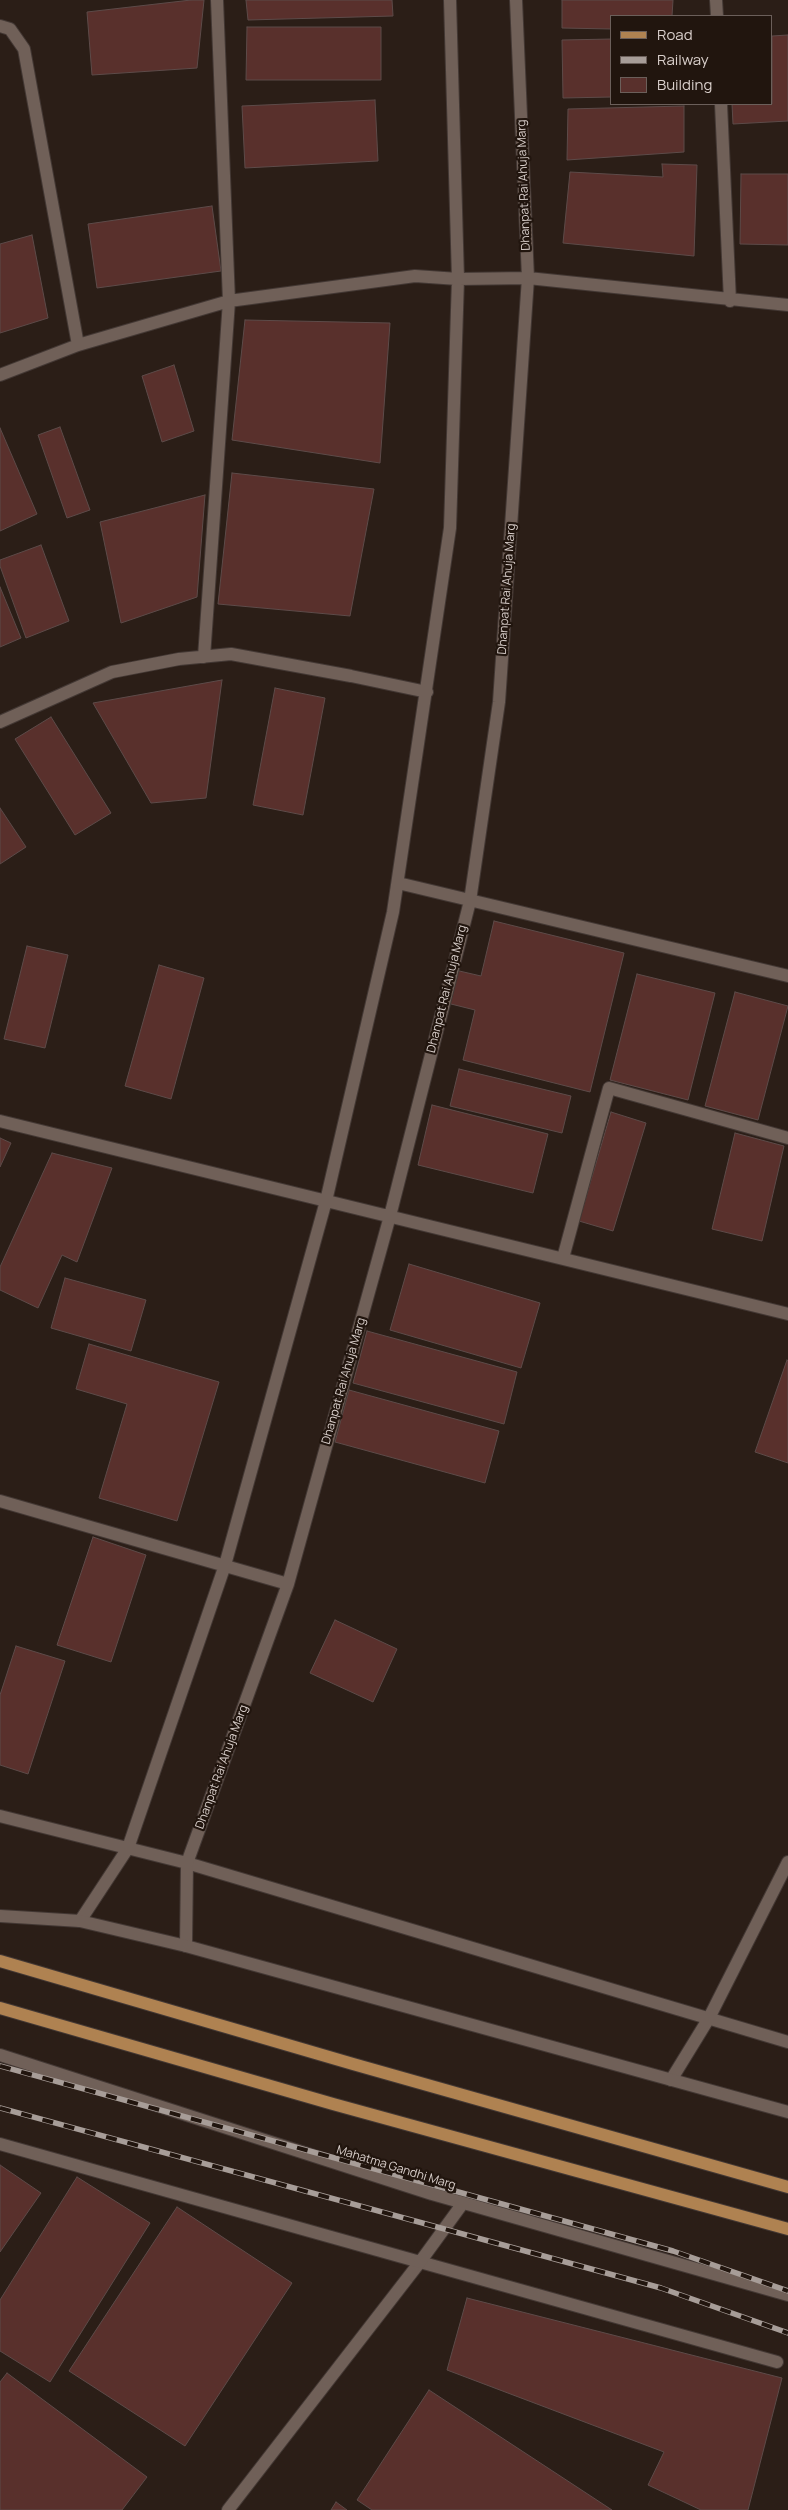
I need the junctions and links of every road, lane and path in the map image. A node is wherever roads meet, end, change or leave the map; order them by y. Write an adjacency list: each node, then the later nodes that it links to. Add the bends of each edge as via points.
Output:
1 (217, 0): 11 (street)
2 (450, 0): 9 (street)
3 (516, 0): 8 (street, Dhanpat Rai Ahuja Marg)
4 (716, 0): 5 (street)
5 (717, 15)
6 (0, 26): 13 (street, via 10,29 24,49)
7 (721, 105): 10 (street)
8 (528, 278): 9 (street); 10 (street); 19 (street, Dhanpat Rai Ahuja Marg, via 499,702)
9 (458, 279): 11 (street, via 415,276); 16 (street, via 450,528)
10 (730, 300): 12 (street)
11 (229, 301): 13 (street); 15 (street)
12 (788, 306)
13 (78, 345): 14 (street)
14 (0, 375)
15 (204, 657): 16 (street, via 231,654); 17 (street, via 112,672)
16 (427, 692): 18 (street)
17 (0, 722)
18 (398, 884): 19 (street); 23 (street)
19 (470, 901): 20 (street); 24 (street, Dhanpat Rai Ahuja Marg)
20 (788, 976)
21 (0, 1121): 23 (street)
22 (788, 1138): 25 (street, via 609,1088)
23 (326, 1201): 24 (street); 28 (street)
24 (390, 1216): 25 (street); 29 (street, Dhanpat Rai Ahuja Marg)
25 (563, 1258): 26 (street)
26 (788, 1314)
27 (0, 1501): 28 (street)
28 (225, 1565): 29 (street); 31 (street)
29 (288, 1584): 33 (street, Dhanpat Rai Ahuja Marg)
30 (0, 1816): 31 (street)
31 (128, 1848): 33 (street); 35 (street)
32 (788, 1862): 39 (street)
33 (187, 1863): 36 (street, Dhanpat Rai Ahuja Marg); 39 (street)
34 (0, 1916): 35 (street)
35 (80, 1921): 36 (street)
36 (186, 1946): 42 (street)
37 (0, 1961): 45 (main road)
38 (0, 2008): 47 (main road)
39 (709, 2018): 40 (street); 42 (street)
40 (788, 2042)
41 (0, 2055): 46 (street, Mahatma Gandhi Marg)
42 (671, 2080): 43 (street)
43 (788, 2112)
44 (0, 2144): 48 (street)
45 (788, 2187)
46 (463, 2203): 48 (street); 49 (street, Mahatma Gandhi Marg)
47 (788, 2229)
48 (420, 2262): 50 (street); 51 (street)
49 (788, 2295)
50 (778, 2362)
51 (228, 2510)

